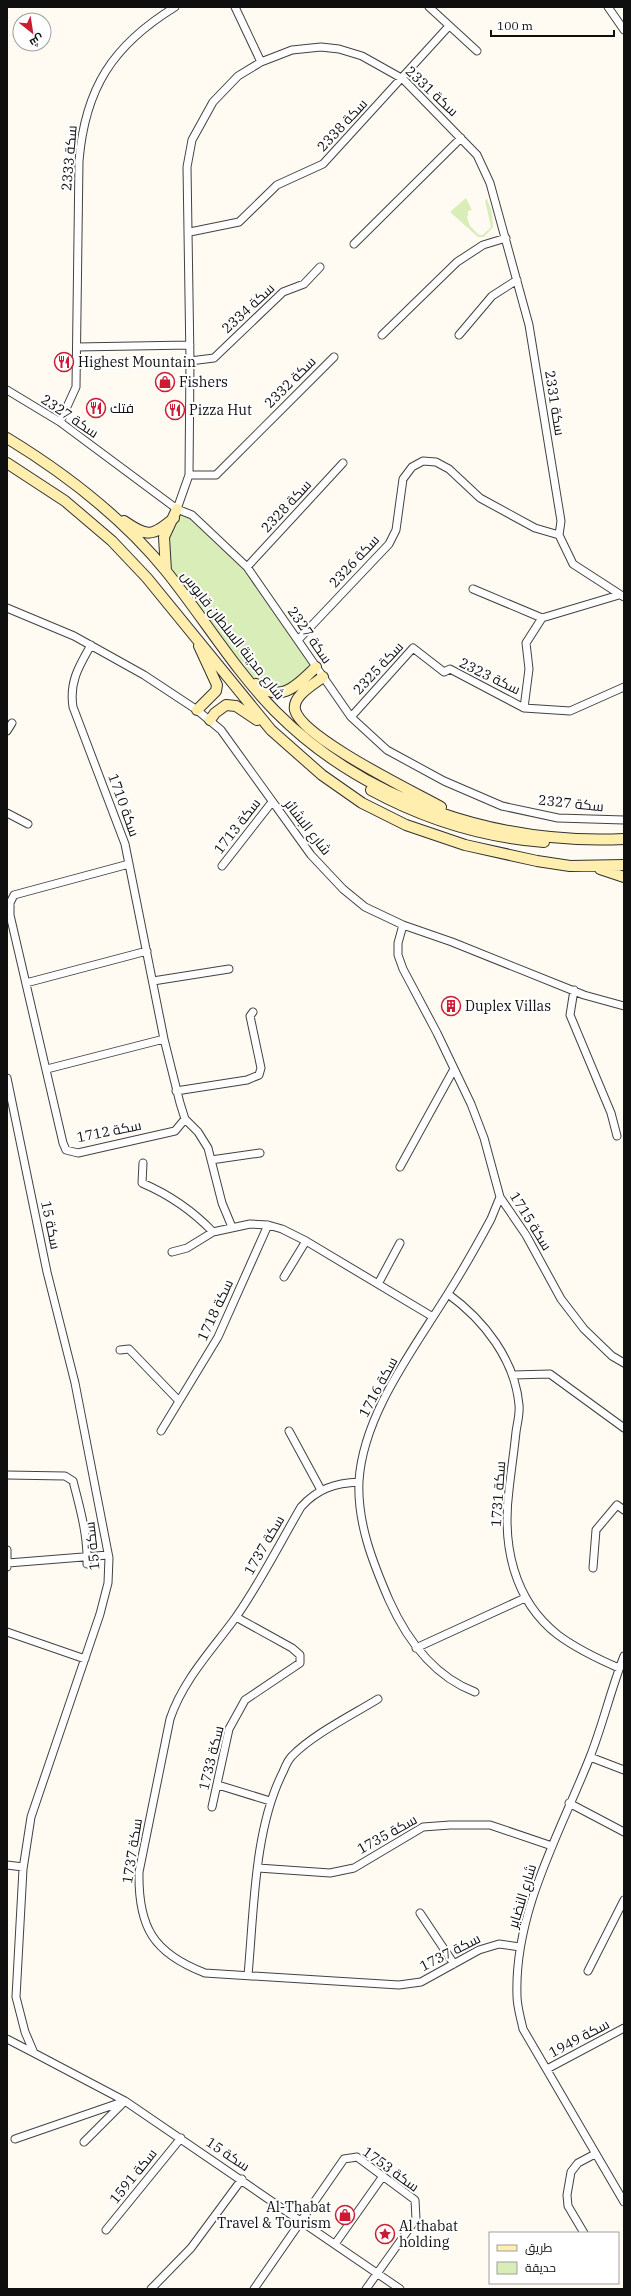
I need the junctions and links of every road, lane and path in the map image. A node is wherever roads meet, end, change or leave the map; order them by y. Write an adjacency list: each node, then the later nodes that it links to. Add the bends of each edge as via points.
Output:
1 (175, 7): 19 (street, سكة 2333, via 139,31 123,47 96,88 87,112 81,136 79,161)
2 (235, 7): 8 (street)
3 (429, 7): 5 (street)
4 (608, 7): 6 (street)
5 (449, 26): 7 (street); 9 (street)
6 (624, 30)
7 (477, 51)
8 (261, 62): 9 (street, سكة 2331, via 292,50 321,47 339,49 362,56); 11 (street, سكة 2331, via 238,76 213,102 192,140 188,167)
9 (403, 79): 10 (street, سكة 2331); 11 (street, سكة 2338, via 323,164 277,185 239,222)
10 (461, 138): 12 (street, سكة 2331, via 477,155 490,183); 13 (street)
11 (190, 232): 18 (street, سكة 2331)
12 (506, 238): 15 (street, سكة 2331); 16 (street, via 483,245 457,262)
13 (354, 244)
14 (320, 267): 21 (street, سكة 2334, via 304,284 283,292 214,358)
15 (517, 280): 17 (street, via 492,296); 30 (street, سكة 2331, via 530,333 561,521)
16 (382, 335)
17 (459, 335)
18 (190, 345): 19 (street); 21 (street, سكة 2331)
19 (77, 347): 23 (street, سكة 2333, via 76,387)
20 (334, 357): 27 (street, سكة 2332, via 216,475)
21 (190, 361): 27 (street, سكة 2331)
22 (7, 390): 23 (street, سكة 2327)
23 (60, 422): 29 (street, سكة 2327)
24 (7, 438): 28 (main road, شارع مدينة السلطان قابوس)
25 (344, 463): 31 (street, سكة 2328)
26 (7, 464): 37 (main road, شارع مدينة السلطان قابوس, via 65,501 112,541)
27 (189, 475): 29 (street, سكة 2331)
28 (92, 498): 29 (main road, via 142,533 159,531); 32 (main road, شارع مدينة السلطان قابوس, via 136,538)
29 (175, 514): 31 (street, سكة 2327, via 192,515); 32 (main road, via 164,536)
30 (559, 535): 34 (street, via 573,564); 38 (street, سكة 2326, via 535,528 480,498 449,469 436,462 423,461 412,467 403,479 396,530 389,544)
31 (247, 567): 38 (street, سكة 2327)
32 (166, 571): 41 (main road, شارع مدينة السلطان قابوس)
33 (473, 589): 36 (street)
34 (622, 596): 36 (street)
35 (7, 608): 39 (street, شارع البشائر)
36 (542, 618): 45 (street, سكة 2323, via 526,643 529,668)
37 (192, 632): 46 (main road, via 217,685 216,691); 50 (main road, شارع مدينة السلطان قابوس)
38 (298, 640): 40 (street, سكة 2327)
39 (91, 645): 46 (street, شارع البشائر, via 144,675); 60 (street, سكة 1710, via 75,674 71,694 73,707 125,844)
40 (316, 667): 41 (main road, via 292,688 279,694 267,692); 43 (street, سكة 2327)
41 (240, 670): 52 (main road, شارع مدينة السلطان قابوس, via 275,711)
42 (444, 672): 45 (street, سكة 2323, via 450,670); 47 (street, سكة 2325, via 413,648)
43 (324, 677): 47 (street, سكة 2327); 55 (main road, via 303,692 297,701 295,709 299,718 336,749 376,774)
44 (624, 687): 45 (street, سكة 2323, via 570,711)
45 (524, 708)
46 (197, 710): 48 (street, شارع البشائر)
47 (352, 717): 56 (street, سكة 2327, via 387,750 444,781 502,806 558,818)
48 (210, 720): 50 (main road, via 226,705 236,706); 53 (street, شارع البشائر, via 221,730)
49 (12, 723): 51 (street)
50 (271, 730): 63 (main road, شارع مدينة السلطان قابوس, via 322,775 362,803 406,825 465,845 537,861)
51 (7, 731)
52 (319, 750): 55 (main road, شارع مدينة السلطان قابوس, via 368,782 411,802); 59 (main road, via 329,762 372,791 428,818 465,830 520,840)
53 (272, 802): 62 (street, سكة 1713); 65 (street, شارع البشائر, via 311,855 344,889 366,908)
54 (7, 813): 57 (street)
55 (466, 820): 58 (main road, شارع مدينة السلطان قابوس, via 553,837)
56 (624, 820)
57 (28, 824)
58 (624, 839)
59 (624, 846)
60 (129, 864): 66 (street, سكة 1710); 69 (street, سكة 1712, via 14,895 10,903 10,915)
61 (624, 865): 63 (main road, شارع مدينة السلطان قابوس)
62 (222, 866)
63 (586, 867): 64 (main road, via 610,871)
64 (624, 877)
65 (403, 925): 70 (street, شارع البشائر); 75 (street, سكة 1715, via 398,944 402,969)
66 (147, 951): 68 (street, سكة 1710); 69 (street)
67 (229, 969): 68 (street)
68 (154, 981): 73 (street, سكة 1710)
69 (26, 982): 74 (street, سكة 1712)
70 (574, 990): 71 (street, شارع البشائر); 79 (street, via 570,1015 611,1112)
71 (624, 1006)
72 (253, 1012): 77 (street, via 250,1016 261,1068 260,1075 247,1080)
73 (164, 1039): 74 (street); 77 (street, سكة 1710)
74 (47, 1069): 78 (street, سكة 1712, via 66,1150 78,1153 175,1131)
75 (454, 1069): 83 (street); 84 (street, سكة 1715, via 484,1138)
76 (7, 1078): 107 (street, سكة 15, via 47,1272 75,1383)
77 (176, 1091): 78 (street, سكة 1710)
78 (185, 1119): 81 (street, سكة 1710, via 203,1139)
79 (617, 1136)
80 (260, 1153): 81 (street)
81 (211, 1160): 86 (street, سكة 1710, via 222,1203)
82 (143, 1163): 87 (street, via 142,1183 183,1204)
83 (400, 1167)
84 (500, 1197): 93 (street, سكة 1716, via 491,1219); 96 (street, سكة 1715, via 526,1235 562,1299 584,1329 612,1356)
85 (268, 1225): 86 (street); 88 (street); 98 (street, سكة 1718, via 218,1337)
86 (232, 1227): 87 (street)
87 (213, 1232): 90 (street, via 187,1248)
88 (306, 1241): 91 (street); 92 (street)
89 (400, 1243): 92 (street)
90 (172, 1252)
91 (284, 1277)
92 (378, 1284): 94 (street)
93 (448, 1294): 94 (street, سكة 1716); 97 (street, سكة 1731, via 469,1309 489,1333)
94 (433, 1317): 103 (street, سكة 1716, via 384,1399 370,1431)
95 (120, 1350): 98 (street, via 128,1349)
96 (624, 1363)
97 (512, 1375): 99 (street, via 550,1374); 111 (street, سكة 1731, via 520,1407 507,1502 508,1534 512,1568)
98 (179, 1402): 100 (street, سكة 1718)
99 (624, 1428)
100 (161, 1430)
101 (289, 1431): 104 (street)
102 (7, 1475): 108 (street, via 70,1478 82,1518)
103 (359, 1482): 104 (street, سكة 1737, via 341,1483); 114 (street, سكة 1716, via 363,1528 376,1569 396,1615)
104 (321, 1490): 112 (street, سكة 1737, via 301,1507)
105 (624, 1510): 110 (street, via 617,1506 596,1530)
106 (7, 1550): 109 (street)
107 (108, 1555): 108 (street); 116 (street, سكة 15, via 108,1583)
108 (87, 1560): 109 (street)
109 (8, 1565)
110 (593, 1568)
111 (525, 1598): 114 (street); 117 (street, سكة 1731, via 558,1635 587,1653)
112 (236, 1617): 122 (street, سكة 1733, via 292,1648 300,1655 300,1664 245,1700 229,1729); 136 (street, سكة 1737, via 205,1656 175,1702 139,1872 138,1897 142,1919 160,1946 181,1964 205,1973)
113 (7, 1632): 116 (street)
114 (416, 1648): 118 (street, سكة 1716, via 440,1673 461,1687)
115 (624, 1656): 117 (street, شارع النضاير)
116 (85, 1659): 129 (street, سكة 15, via 31,1817)
117 (619, 1668): 120 (street, شارع النضاير)
118 (475, 1692)
119 (378, 1699): 123 (street, via 304,1745 290,1757)
120 (590, 1757): 121 (street); 124 (street, شارع النضاير)
121 (624, 1770)
122 (218, 1785): 123 (street); 125 (street, سكة 1733)
123 (270, 1801): 130 (street)
124 (569, 1804): 126 (street); 127 (street, شارع النضاير)
125 (212, 1807)
126 (624, 1832)
127 (552, 1846): 130 (street, سكة 1735, via 490,1825 450,1825 424,1827 354,1868 330,1872); 133 (street, شارع النضاير)
128 (7, 1865): 129 (street)
129 (23, 1866): 139 (street, سكة 15, via 16,1997 25,2032)
130 (258, 1868): 136 (street)
131 (624, 1900): 135 (street)
132 (420, 1913): 134 (street)
133 (520, 1947): 134 (street, سكة 1737, via 499,1944 479,1950); 140 (street, شارع النضاير, via 517,1997 523,2029)
134 (454, 1964): 136 (street, سكة 1737, via 421,1982 399,1984)
135 (588, 1971)
136 (248, 1975)
137 (624, 2028): 140 (street, سكة 1949)
138 (7, 2039): 139 (street, سكة 15)
139 (34, 2053): 141 (street, سكة 15)
140 (547, 2069): 145 (street, شارع النضاير)
141 (124, 2101): 142 (street, سكة 15); 143 (street); 144 (street)
142 (180, 2138): 147 (street, سكة 15); 150 (street, سكة 1591)
143 (15, 2139)
144 (84, 2142)
145 (595, 2154): 148 (street, شارع النضاير); 151 (street, via 578,2163 571,2172 567,2195 568,2206)
146 (383, 2176): 149 (street, سكة 1753, via 358,2158 344,2159); 152 (street); 153 (street, سكة 1753, via 415,2200 416,2219)
147 (242, 2179): 149 (street, سكة 15); 154 (street, via 191,2248)
148 (624, 2202)
149 (300, 2220): 152 (street, سكة 15); 155 (street)
150 (106, 2230)
151 (583, 2232)
152 (335, 2244): 153 (street, سكة 15)
153 (377, 2272): 156 (street); 157 (street, سكة 15)
154 (150, 2289)
155 (254, 2289)
156 (366, 2289)
157 (400, 2289)

